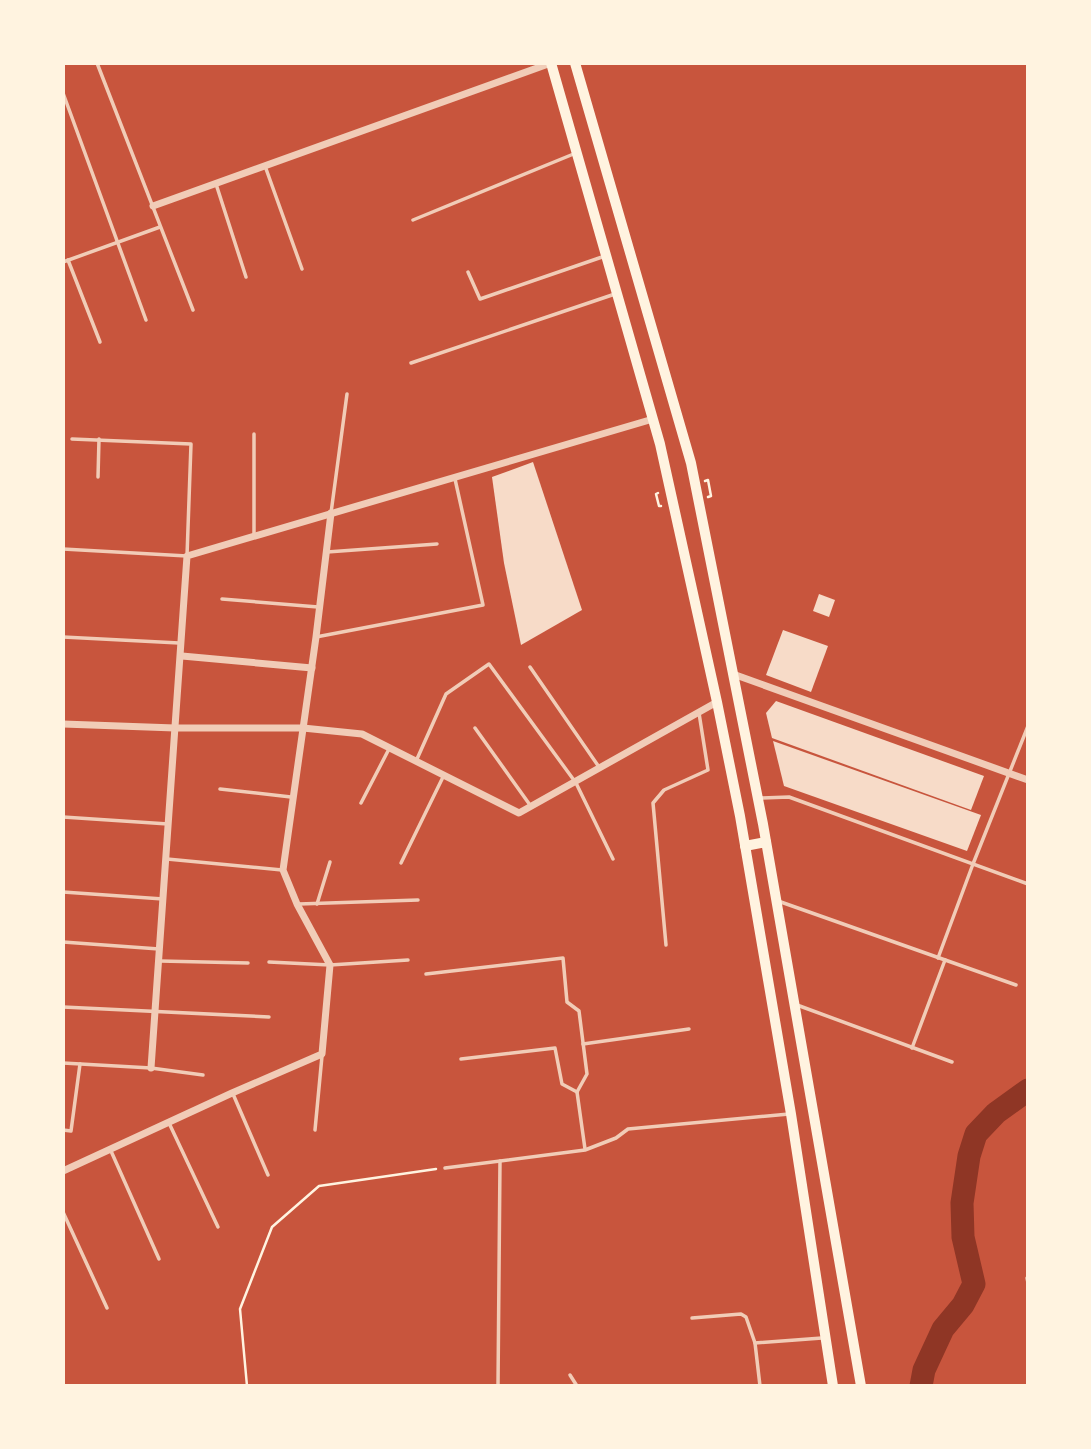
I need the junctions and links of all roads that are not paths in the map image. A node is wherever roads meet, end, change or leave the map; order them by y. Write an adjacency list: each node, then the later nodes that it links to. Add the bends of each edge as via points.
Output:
1 (97, 63): 8 (lane)
2 (551, 63): 5 (main road); 6 (street)
3 (575, 63): 43 (main road, via 691,463)
4 (63, 93): 11 (lane)
5 (577, 152): 9 (lane); 12 (main road)
6 (264, 165): 7 (street); 14 (lane)
7 (215, 182): 8 (street); 16 (lane)
8 (153, 206): 10 (lane)
9 (413, 220)
10 (160, 226): 11 (lane); 18 (lane)
11 (118, 240): 13 (lane); 19 (lane)
12 (606, 255): 15 (lane, via 480,299); 17 (main road)
13 (66, 261): 20 (lane)
14 (302, 269)
15 (468, 272)
16 (246, 277)
17 (617, 293): 21 (lane); 23 (main road)
18 (193, 310)
19 (146, 320)
20 (100, 342)
21 (411, 363)
22 (347, 394): 29 (lane)
23 (653, 419): 28 (street); 44 (main road)
24 (254, 434): 30 (lane)
25 (72, 439): 26 (lane)
26 (99, 439): 27 (lane); 34 (lane, via 191,444)
27 (98, 477)
28 (454, 477): 29 (street); 38 (lane, via 483,605)
29 (331, 513): 30 (street); 33 (street)
30 (254, 538): 34 (street)
31 (437, 544): 33 (lane)
32 (63, 549): 34 (lane)
33 (327, 552): 36 (street)
34 (187, 555): 39 (street)
35 (222, 599): 36 (lane)
36 (320, 607): 38 (street)
37 (63, 637): 39 (lane)
38 (316, 637): 42 (street)
39 (181, 643): 40 (street)
40 (182, 656): 42 (street); 48 (street)
41 (530, 667): 53 (lane)
42 (312, 668): 49 (street)
43 (733, 674): 54 (street); 60 (main road)
44 (717, 702): 45 (street); 66 (main road)
45 (699, 713): 53 (street); 81 (lane, via 708,770 664,790 653,803)
46 (63, 724): 48 (street)
47 (1028, 726): 54 (lane)
48 (175, 728): 49 (street); 64 (street)
49 (303, 728): 51 (street, via 362,734); 59 (street)
50 (475, 728): 62 (lane)
51 (390, 747): 52 (street); 61 (lane)
52 (416, 761): 55 (street); 57 (lane, via 446,694 489,664)
53 (600, 769): 57 (street)
54 (1008, 773): 56 (street); 71 (lane)
55 (444, 775): 62 (street, via 519,813); 70 (lane)
56 (1028, 780)
57 (576, 783): 62 (street); 68 (lane)
58 (220, 789): 59 (lane)
59 (293, 797): 72 (street)
60 (758, 799): 65 (main road); 71 (lane, via 789,797)
61 (361, 803)
62 (531, 807)
63 (63, 817): 64 (lane)
64 (168, 824): 67 (street)
65 (766, 842): 66 (main road); 77 (main road)
66 (745, 846): 108 (main road)
67 (165, 858): 72 (lane); 75 (street)
68 (612, 859)
69 (330, 862): 79 (lane)
70 (401, 863)
71 (972, 864): 73 (lane); 83 (lane)
72 (283, 870): 78 (street)
73 (1028, 884)
74 (63, 892): 75 (lane)
75 (163, 899): 82 (street)
76 (418, 900): 79 (lane)
77 (776, 901): 83 (lane); 92 (main road)
78 (297, 904): 79 (lane); 89 (street)
79 (317, 904)
80 (63, 942): 82 (lane)
81 (666, 945)
82 (159, 949): 84 (street)
83 (938, 958): 86 (lane)
84 (158, 960): 88 (lane); 94 (street)
85 (408, 960): 89 (lane)
86 (945, 960): 91 (lane); 98 (lane)
87 (269, 962): 89 (lane)
88 (248, 963)
89 (330, 965): 99 (street)
90 (426, 974): 97 (lane, via 563,958 567,1002 579,1011)
91 (1016, 985)
92 (795, 1004): 98 (lane); 130 (main road)
93 (63, 1007): 94 (lane)
94 (155, 1012): 95 (lane); 104 (street)
95 (269, 1017)
96 (689, 1029): 97 (lane)
97 (583, 1044): 106 (lane, via 587,1074)
98 (912, 1048): 101 (lane)
99 (322, 1054): 107 (street); 111 (lane)
100 (461, 1059): 106 (lane, via 555,1048 562,1084)
101 (952, 1062)
102 (63, 1063): 103 (lane)
103 (80, 1065): 104 (lane); 110 (lane, via 71,1131)
104 (151, 1068): 105 (lane)
105 (203, 1075)
106 (577, 1092): 113 (lane)
107 (232, 1093): 109 (street); 117 (lane)
108 (791, 1114): 113 (lane, via 628,1129); 123 (main road)
109 (169, 1121): 112 (street); 119 (lane)
110 (63, 1130)
111 (315, 1130)
112 (110, 1149): 116 (street); 120 (lane)
113 (585, 1150): 114 (lane)
114 (500, 1161): 115 (lane); 126 (lane)
115 (445, 1168)
116 (63, 1171)
117 (268, 1175)
118 (63, 1212): 121 (lane)
119 (218, 1227)
120 (159, 1259)
121 (107, 1308)
122 (692, 1318): 124 (lane, via 741,1314 749,1322)
123 (826, 1338): 124 (lane); 129 (main road)
124 (755, 1343): 128 (lane)
125 (570, 1375): 127 (lane)
126 (498, 1386)
127 (577, 1386)
128 (760, 1386)
129 (833, 1386)
130 (861, 1386)

